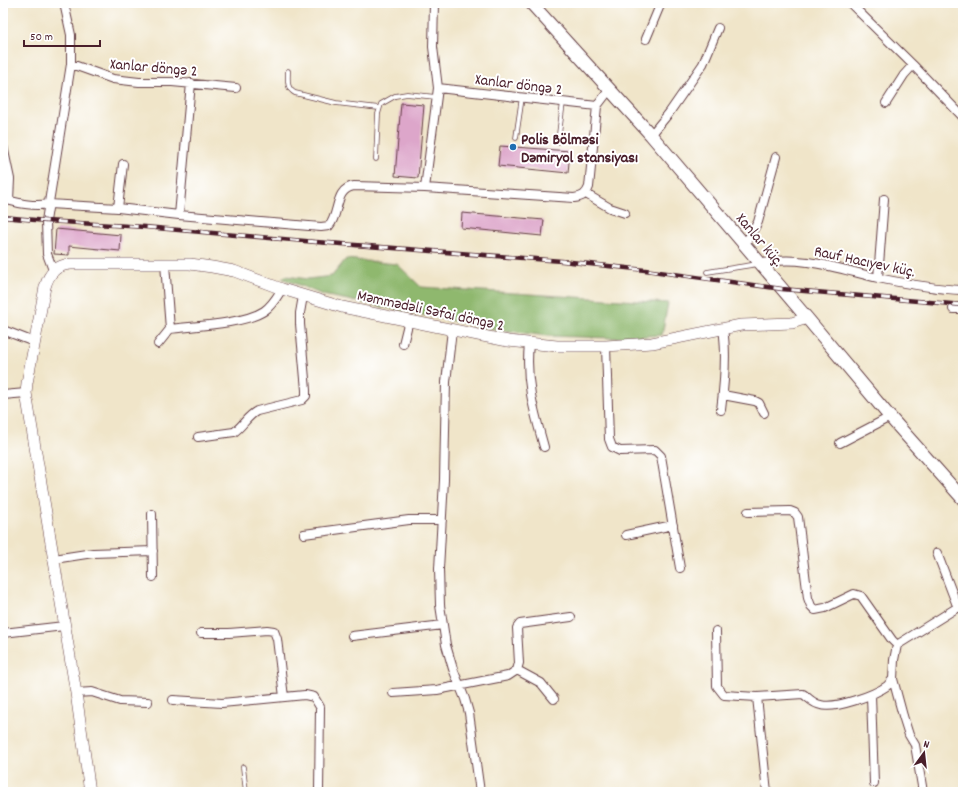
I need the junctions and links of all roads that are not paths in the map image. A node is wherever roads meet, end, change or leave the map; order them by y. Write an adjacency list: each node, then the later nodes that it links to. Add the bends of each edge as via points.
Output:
1 (64, 3): 8 (street, via 71,36)
2 (434, 3): 13 (street, via 432,47)
3 (531, 3): 14 (main road, Xanlar küç.)
4 (660, 3): 7 (street)
5 (850, 3): 9 (street)
6 (718, 28): 22 (street, via 703,64)
7 (646, 39)
8 (71, 64): 11 (street, Xanlar döngə 2, via 113,79); 33 (street)
9 (913, 65): 18 (street); 21 (street)
10 (288, 70): 20 (lane, via 288,85 295,93 336,103)
11 (191, 83): 12 (street, Xanlar döngə 2); 36 (street)
12 (236, 88)
13 (438, 88): 15 (street, Xanlar döngə 2); 16 (street)
14 (610, 89): 19 (street); 22 (main road, Xanlar küç.)
15 (522, 96): 17 (street, Xanlar döngə 2); 23 (lane)
16 (436, 98): 20 (lane, via 407,94 395,96); 29 (street)
17 (563, 102): 19 (street, Xanlar döngə 2); 24 (lane)
18 (886, 103)
19 (597, 106): 30 (street, via 589,187)
20 (379, 108): 27 (lane)
21 (963, 117)
22 (651, 135): 37 (main road, Xanlar küç.)
23 (516, 138)
24 (558, 142)
25 (3, 146): 31 (street, via 10,179)
26 (776, 157): 37 (street, via 758,222)
27 (376, 159)
28 (123, 164): 34 (street)
29 (425, 188): 30 (street, via 574,198); 36 (street, via 348,187 340,196 333,222 329,226 321,227)
30 (586, 194): 35 (street, via 610,208)
31 (6, 199): 33 (street, via 38,206)
32 (884, 199): 42 (street)
33 (49, 204): 34 (street); 40 (street, via 46,248)
34 (118, 208): 36 (street)
35 (625, 213)
36 (179, 215)
37 (745, 244): 39 (main road, Xanlar küç.)
38 (165, 264): 40 (street, Məmmədəli Səfai döngə 2, via 71,264); 43 (street, Məmmədəli Səfai döngə 2, via 190,264 234,271); 50 (street)
39 (761, 264): 41 (lane); 42 (street, Rauf Hacıyev küç., via 772,260 795,260); 48 (main road, Xanlar küç.)
40 (53, 270): 54 (street, via 45,287)
41 (707, 272)
42 (878, 278): 44 (street, Rauf Hacıyev küç., via 928,288)
43 (282, 290): 45 (street, Məmmədəli Səfai döngə 2); 50 (street, via 264,311 246,318)
44 (963, 290)
45 (303, 296): 49 (street, Məmmədəli Səfai döngə 2, via 342,307); 65 (street, via 300,324 306,396 302,400 256,410 234,432)
46 (953, 309): 47 (street)
47 (963, 309)
48 (808, 318): 51 (street, Məmmədəli Səfai döngə 2, via 792,323 741,325); 64 (main road, Xanlar küç.)
49 (409, 320): 53 (street, Məmmədəli Səfai döngə 2); 56 (street)
50 (170, 329): 55 (street)
51 (723, 329): 58 (street, Məmmədəli Səfai döngə 2, via 652,343); 61 (street)
52 (3, 330): 54 (street)
53 (452, 330): 57 (street, Məmmədəli Səfai döngə 2); 71 (street, via 446,382)
54 (34, 342): 59 (street)
55 (158, 344)
56 (403, 344)
57 (529, 344): 58 (street, Məmmədəli Səfai döngə 2); 67 (street, via 529,386)
58 (606, 346): 72 (street, via 609,439 612,447 620,451 655,450 661,456)
59 (26, 393): 60 (street); 77 (street)
60 (3, 395)
61 (723, 395): 62 (street); 63 (street, via 755,401)
62 (721, 410)
63 (764, 413)
64 (890, 417): 66 (street); 68 (main road, Xanlar küç.)
65 (198, 437)
66 (840, 443)
67 (544, 447)
68 (963, 499)
69 (748, 512): 88 (street, via 795,512 811,606 816,610 854,594 861,596)
70 (152, 514): 75 (street)
71 (442, 520): 73 (street, via 409,520); 83 (street, via 439,585)
72 (673, 525): 74 (street); 78 (street)
73 (304, 534)
74 (626, 535)
75 (153, 552): 77 (street, via 93,553); 79 (street)
76 (937, 553): 80 (street)
77 (54, 559): 82 (street)
78 (680, 568)
79 (153, 577)
80 (961, 606): 88 (street)
81 (571, 617): 89 (street, via 520,624 517,628)
82 (64, 626): 85 (street); 92 (street)
83 (443, 626): 87 (street); 91 (street, via 453,669)
84 (716, 631): 96 (street, via 717,686 724,696)
85 (3, 633)
86 (201, 633): 95 (street, via 274,631)
87 (352, 636)
88 (897, 645): 90 (street)
89 (517, 670): 91 (street, via 508,676); 97 (street, via 542,683)
90 (893, 679): 94 (street, via 887,686); 107 (street, via 909,735 915,745)
91 (460, 686): 93 (street); 105 (street, via 469,713)
92 (76, 693): 99 (street, via 92,692 120,701); 102 (street)
93 (393, 693)
94 (871, 695): 96 (street, via 832,706 813,703 803,694); 101 (street)
95 (284, 697): 98 (street, via 222,703); 104 (street, via 314,697 320,707)
96 (757, 697): 106 (street)
97 (554, 698)
98 (173, 700)
99 (148, 702)
100 (243, 767): 103 (lane)
101 (874, 783)
102 (90, 792)
103 (246, 792)
104 (319, 792)
105 (480, 792)
106 (767, 792)
107 (923, 792)

